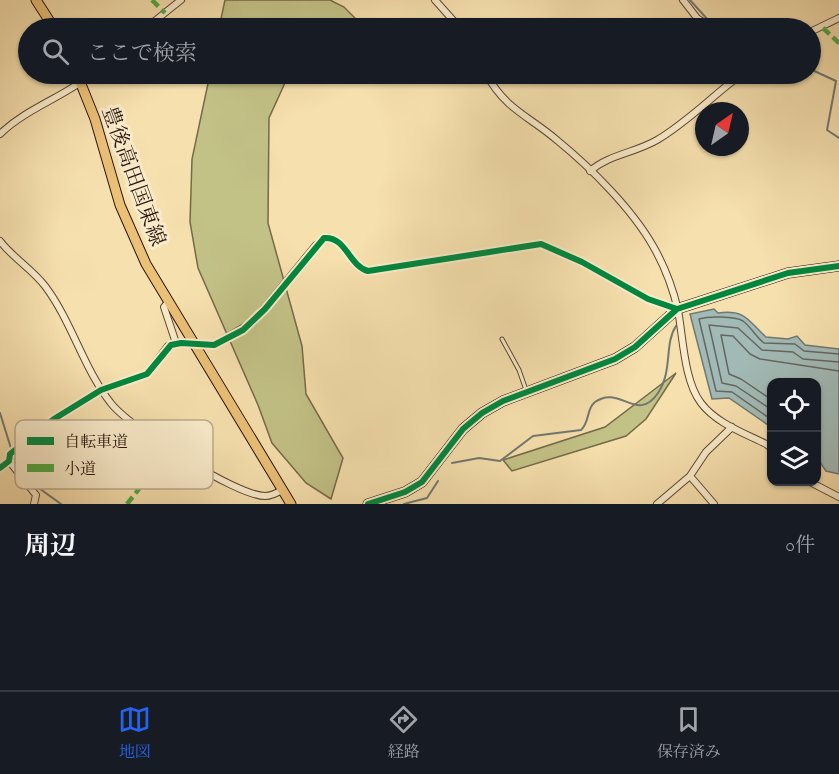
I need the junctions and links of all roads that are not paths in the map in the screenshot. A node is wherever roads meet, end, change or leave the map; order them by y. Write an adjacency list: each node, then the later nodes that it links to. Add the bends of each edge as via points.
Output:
1 (36, 0): 5 (main road)
2 (181, 0): 6 (street)
3 (435, 0): 7 (street)
4 (683, 0): 8 (street)
5 (48, 18)
6 (158, 18)
7 (451, 18)
8 (697, 18)
9 (839, 18): 10 (street)
10 (821, 28)
11 (70, 84): 15 (street)
12 (81, 84): 19 (main road, 豊後高田国東線, via 120,205)
13 (493, 84): 16 (street, via 505,102 560,142)
14 (730, 84): 16 (street, via 674,130 641,149 611,157)
15 (0, 134)
16 (590, 171): 20 (street, via 645,233)
17 (0, 241): 23 (street, via 44,284)
18 (839, 265): 20 (street, via 788,273)
19 (168, 302): 22 (street, via 164,315); 37 (main road, 豊後高田国東線)
20 (677, 309): 22 (street, bridge, via 648,299 541,244 368,271 328,237 316,245 253,322 214,345); 24 (street, via 635,347 615,359); 27 (street, via 698,398)
21 (502, 339): 24 (lane)
22 (179, 343): 23 (street, via 165,349 142,378)
23 (101, 390): 25 (street); 26 (street)
24 (526, 392): 41 (street, via 472,421 422,482)
25 (53, 420)
26 (126, 420)
27 (732, 427): 28 (street); 34 (street, via 706,452)
28 (767, 445)
29 (15, 453): 30 (street)
30 (11, 456): 31 (street); 32 (street)
31 (15, 462)
32 (0, 468)
33 (213, 475): 37 (street, via 265,496)
34 (690, 476): 42 (street); 43 (street)
35 (818, 486): 38 (street)
36 (32, 489): 39 (street, via 36,495)
37 (282, 490): 40 (main road, 豊後高田国東線)
38 (839, 497)
39 (34, 504)
40 (291, 504)
41 (368, 504)
42 (657, 504)
43 (714, 504)

